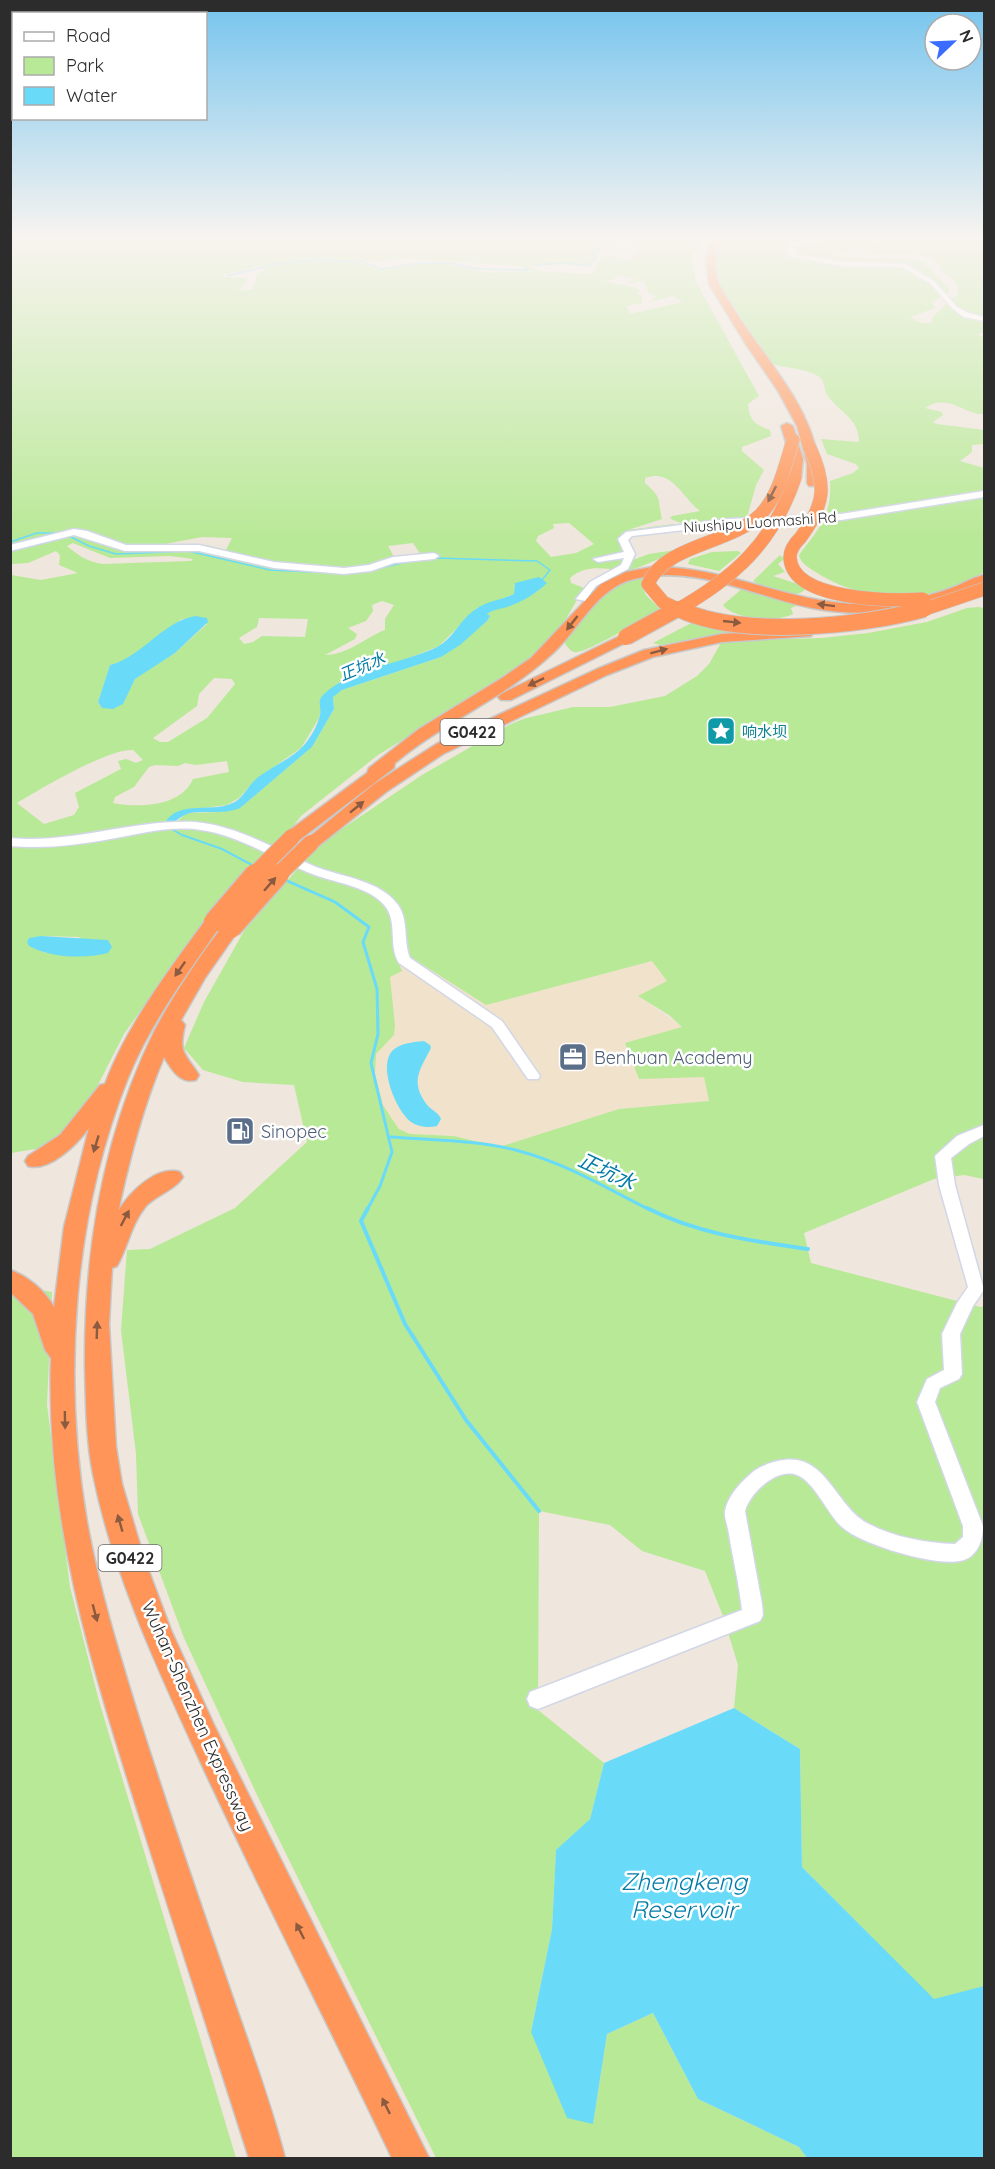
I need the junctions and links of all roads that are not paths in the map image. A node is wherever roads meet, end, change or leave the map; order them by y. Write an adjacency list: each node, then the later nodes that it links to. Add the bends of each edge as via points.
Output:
1 (736, 337): 3 (highway)
2 (748, 337): 6 (highway, Wuhan-Shenzhen Expressway / G0422, via 793,407)
3 (767, 388)
4 (779, 406): 5 (highway, Wuhan-Shenzhen Expressway / G0422)
5 (793, 440): 13 (highway, one-way to 13, bridge, via 783,472 762,514 716,542 667,560 652,573 648,584 661,602 684,613 714,620 804,625 899,615 957,600); 16 (highway, Wuhan-Shenzhen Expressway / G0422, one-way to 16, bridge, via 795,478 780,520 750,556 696,599 481,709)
6 (809, 445): 13 (highway, bridge, via 819,466 823,491 813,521 790,553 792,567 801,578 846,596 886,601); 15 (highway, Wuhan-Shenzhen Expressway / G0422, via 813,483 801,516 773,550 722,594)
7 (984, 494): 9 (street, Niushipu Luomashi Rd, via 841,517 728,522 633,534 623,539)
8 (10, 548): 10 (street, via 74,532 125,548 199,548 274,565 344,571)
9 (630, 554): 11 (street); 14 (street, Niushipu Luomashi Rd, via 625,567 593,584)
10 (434, 556)
11 (598, 559)
12 (984, 579): 13 (highway)
13 (980, 589): 15 (highway, one-way to 13, via 649,653 722,638 881,626 932,614); 16 (highway, one-way to 16, via 923,603 866,608 803,602 698,572 660,570 618,578 599,591 531,666 419,736)
14 (580, 599)
15 (434, 752): 18 (highway, Wuhan-Shenzhen Expressway / G0422, one-way to 15, bridge, via 311,843 380,788)
16 (375, 772): 18 (highway, Wuhan-Shenzhen Expressway / G0422, bridge, via 292,837 255,874)
17 (10, 842): 22 (street, via 48,845 170,826 201,826 363,887 392,905 404,960 497,1024)
18 (223, 925): 19 (highway, Wuhan-Shenzhen Expressway / G0422, via 216,947); 21 (highway, Wuhan-Shenzhen Expressway / G0422, one-way to 21, via 176,973)
19 (183, 1001): 20 (highway, via 171,1048); 27 (highway, Wuhan-Shenzhen Expressway / G0422, via 147,1072 123,1142 104,1225)
20 (189, 1075)
21 (119, 1076): 24 (highway, via 68,1140); 28 (highway, Wuhan-Shenzhen Expressway / G0422, one-way to 28, via 92,1155 72,1252)
22 (533, 1076)
23 (984, 1130): 29 (street, via 943,1156 947,1185 977,1288 951,1334 952,1374 933,1384 926,1402 973,1526 973,1540 959,1553 946,1553 879,1538 855,1527 808,1472 789,1466 769,1471 747,1488 735,1512 753,1615)
24 (36, 1161)
25 (172, 1177): 27 (highway, one-way to 25, via 127,1214 146,1192)
26 (10, 1279): 28 (highway, via 44,1307)
27 (98, 1292): 31 (highway, Wuhan-Shenzhen Expressway / G0422, one-way to 27, via 170,1664 133,1572 108,1481 99,1409)
28 (64, 1377): 30 (highway, Wuhan-Shenzhen Expressway / G0422, one-way to 30, via 69,1489 83,1568 155,1822)
29 (538, 1699)
30 (267, 2158)
31 (411, 2158)

